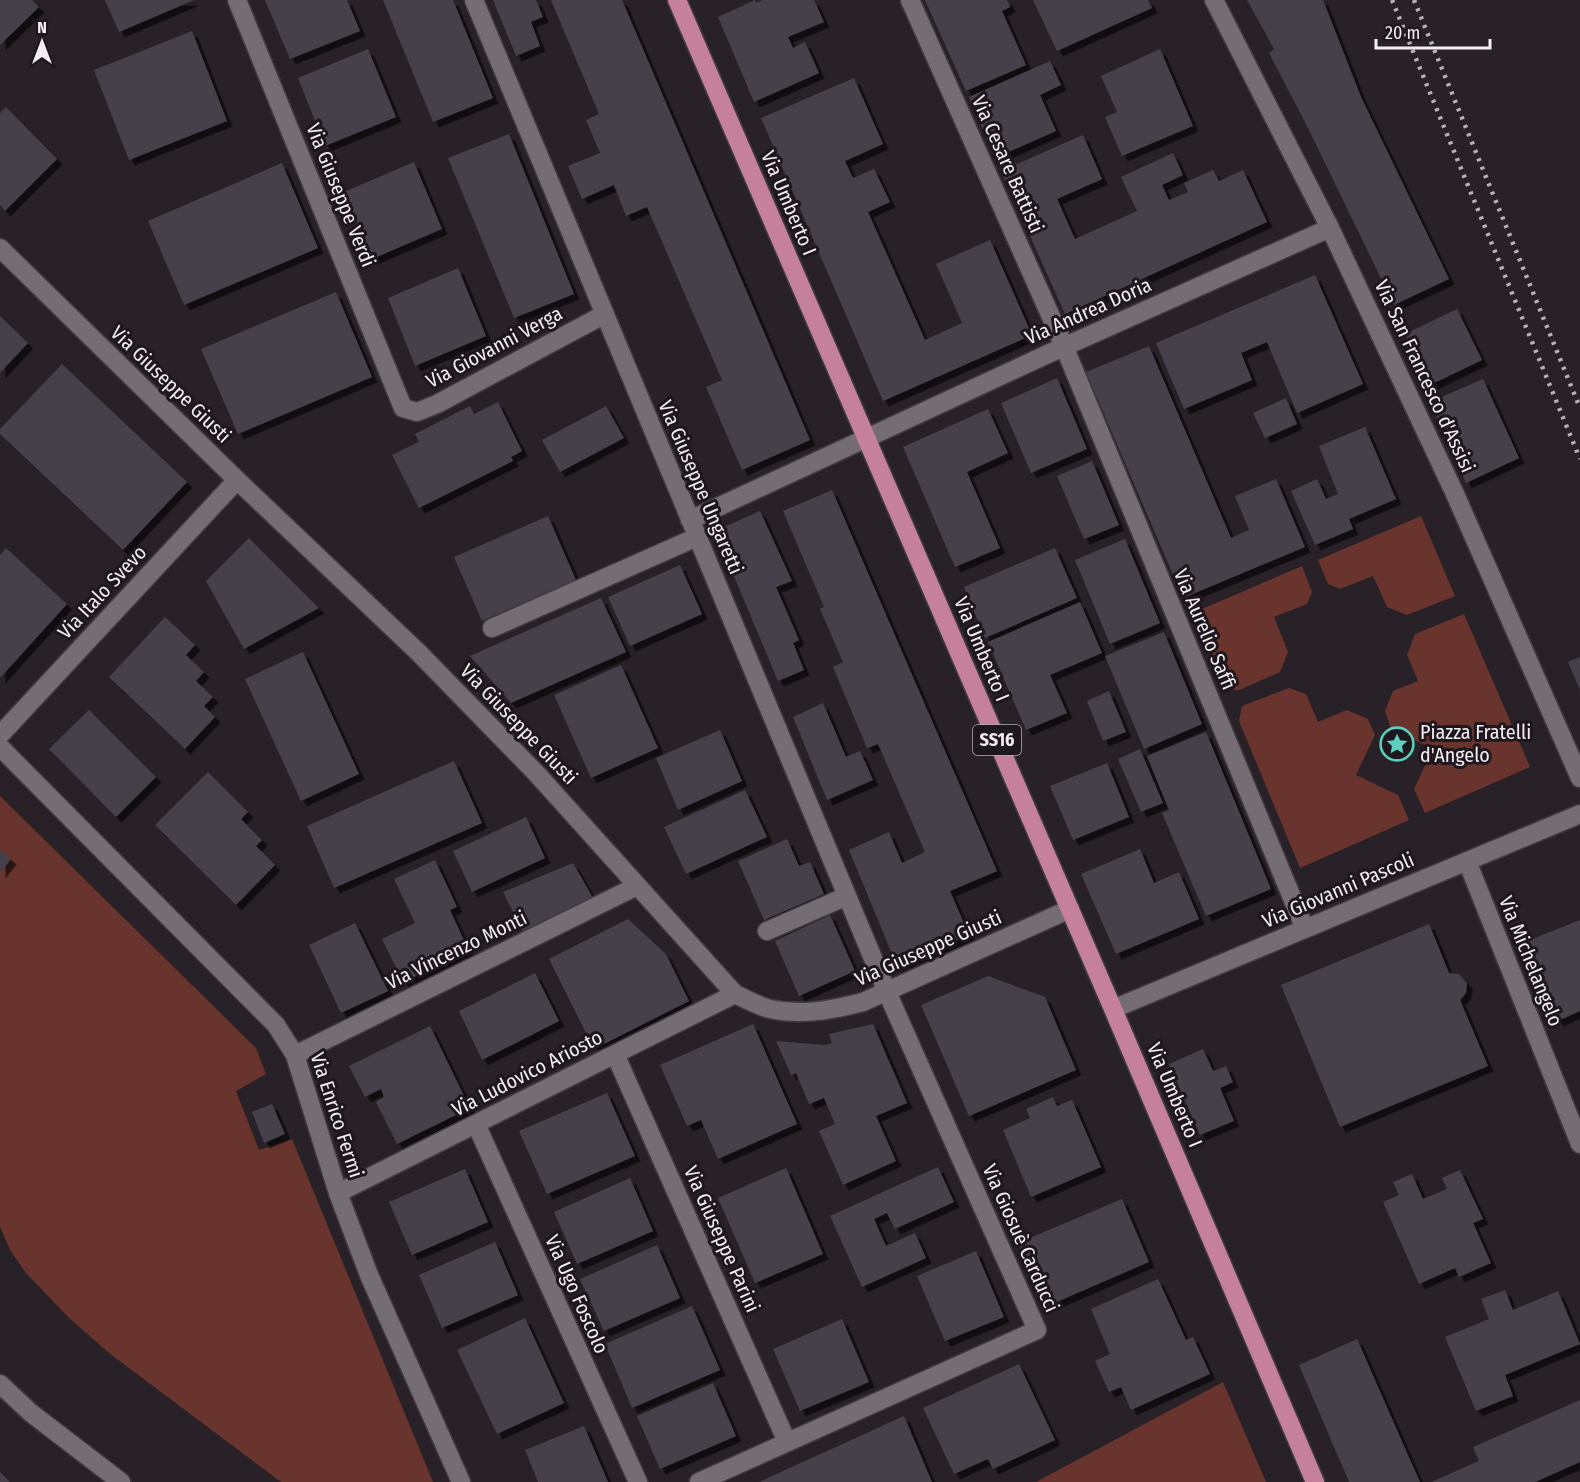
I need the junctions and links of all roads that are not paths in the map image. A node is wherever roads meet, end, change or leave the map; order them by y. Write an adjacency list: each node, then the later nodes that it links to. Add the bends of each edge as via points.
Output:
1 (237, 0): 10 (street, Via Giuseppe Verdi)
2 (474, 0): 8 (street, Via Giuseppe Ungaretti)
3 (677, 0): 11 (main road, Via Umberto I / SS16)
4 (910, 0): 9 (street, Via Cesare Battisti)
5 (1214, 0): 6 (street, Via San Francesco d'Assisi)
6 (1330, 228): 9 (street, Via Andrea Doria); 17 (street, Via San Francesco d'Assisi, via 1455,494)
7 (0, 248): 12 (street, Via Giuseppe Giusti)
8 (605, 314): 10 (street, Via Giovanni Verga, via 437,404 417,412); 13 (street, Via Giuseppe Ungaretti)
9 (1064, 346): 11 (street, Via Andrea Doria); 23 (street, Via Aurelio Saffi)
10 (403, 408)
11 (866, 437): 13 (street, Via Andrea Doria); 22 (main road, Via Umberto I / SS16)
12 (237, 480): 15 (street, Via Italo Svevo); 20 (street, Via Giuseppe Giusti, via 419,653 536,772)
13 (694, 528): 14 (street, Via Andrea Doria); 21 (street, Via Giuseppe Ungaretti)
14 (492, 628)
15 (0, 735)
16 (0, 747): 29 (street, Via Enrico Fermi, via 276,1025)
17 (1580, 778)
18 (1580, 814): 19 (street, Via Giovanni Pascoli)
19 (1467, 861): 23 (street, Via Giovanni Pascoli); 31 (street, Via Michelangelo)
20 (638, 886): 26 (street, Via Giuseppe Giusti); 29 (street, Via Vincenzo Monti)
21 (847, 896): 24 (street); 25 (street, Via Giuseppe Ungaretti)
22 (1070, 909): 25 (street, Via Giuseppe Giusti); 27 (main road, Via Umberto I / SS16)
23 (1305, 929): 27 (street, Via Giovanni Pascoli)
24 (767, 931)
25 (887, 992): 26 (street, Via Giuseppe Giusti, via 830,1011 799,1013 768,1009); 34 (street, Via Giosuè Carducci, via 1037,1329)
26 (735, 994): 28 (street, Via Ludovico Ariosto)
27 (1113, 1009): 39 (main road, Via Umberto I / SS16)
28 (615, 1054): 30 (street, Via Ludovico Ariosto); 34 (street, Via Giuseppe Parini)
29 (295, 1055): 32 (street, Via Enrico Fermi)
30 (476, 1124): 32 (street, Via Ludovico Ariosto); 37 (street, Via Ugo Foscolo)
31 (1580, 1144)
32 (338, 1193): 36 (street, Via Enrico Fermi, via 369,1275)
33 (0, 1384): 35 (street, via 31,1413)
34 (788, 1442): 38 (street, Via Giosuè Carducci)
35 (121, 1482)
36 (461, 1482)
37 (638, 1482)
38 (699, 1482)
39 (1315, 1482)

